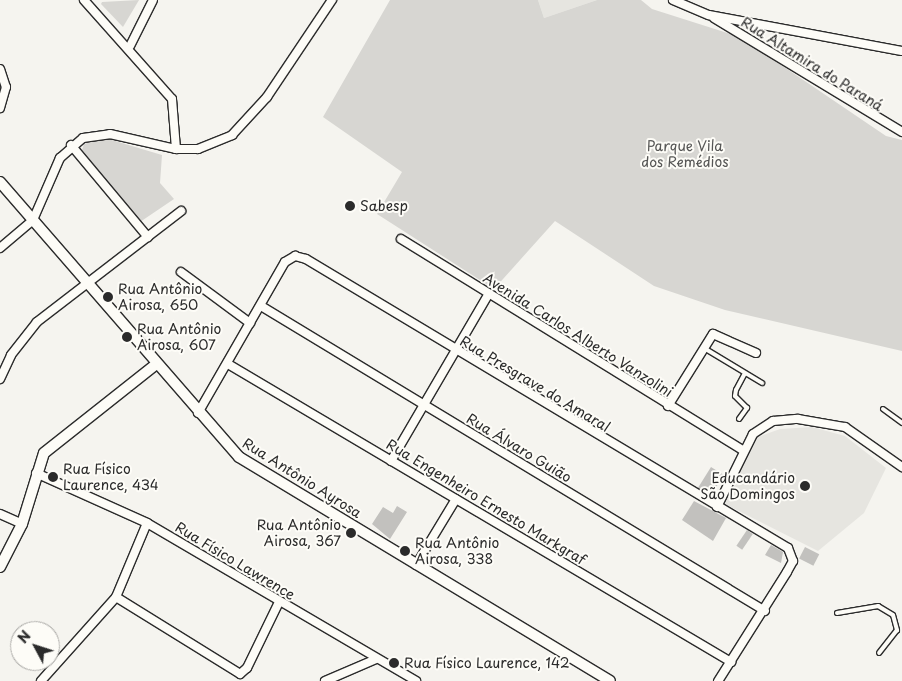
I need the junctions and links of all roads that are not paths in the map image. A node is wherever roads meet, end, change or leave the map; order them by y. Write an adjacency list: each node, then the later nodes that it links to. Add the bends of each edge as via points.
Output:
1 (84, 0): 6 (street)
2 (153, 0): 6 (street)
3 (332, 0): 12 (street, via 250,120 217,144)
4 (674, 0): 5 (street)
5 (709, 15): 7 (street); 10 (street, Rua Altamira do Paraná)
6 (130, 46): 12 (street, via 172,99)
7 (902, 51)
8 (0, 69): 9 (street, via 6,87)
9 (0, 108)
10 (902, 132)
11 (71, 145): 12 (street, via 110,134); 15 (street); 16 (street)
12 (176, 149)
13 (0, 182): 15 (street, Rua Antônio Ayrosa)
14 (180, 211): 16 (street)
15 (33, 220): 18 (street); 20 (street, Rua Antônio Ayrosa)
16 (148, 236): 20 (street)
17 (401, 240): 21 (street, Avenida Carlos Alberto Vanzolini)
18 (0, 248)
19 (181, 272): 23 (street)
20 (88, 286): 28 (street, Rua Antônio Ayrosa); 30 (street, via 37,322)
21 (488, 293): 25 (street); 33 (street, Avenida Carlos Alberto Vanzolini)
22 (261, 306): 23 (street, Rua Presgrave do Amaral); 25 (street, Rua Presgrave do Amaral, via 286,262 300,256); 32 (street, Rua Álvaro Guião)
23 (250, 323): 27 (street, Rua Presgrave do Amaral)
24 (702, 347): 26 (street, via 713,334 720,334); 29 (lane); 33 (street)
25 (454, 350): 32 (street); 43 (street, Rua Presgrave do Amaral)
26 (756, 353)
27 (228, 364): 35 (street, Rua Presgrave do Amaral); 39 (street, Rua Engenheiro Ernesto Markgraf)
28 (155, 365): 35 (street, Rua Antônio Ayrosa); 41 (street, via 47,450)
29 (745, 373): 31 (lane); 36 (lane, via 735,396 747,408)
30 (0, 379)
31 (762, 383)
32 (423, 405): 39 (street); 51 (street, Rua Álvaro Guião)
33 (668, 406): 38 (street, Avenida Carlos Alberto Vanzolini)
34 (883, 409): 37 (lane)
35 (198, 413): 47 (street, Rua Antônio Ayrosa, via 239,457)
36 (739, 419)
37 (902, 423)
38 (742, 450): 40 (street, via 753,434 773,421 828,422 860,435); 43 (street)
39 (391, 461): 42 (street, Rua Engenheiro Ernesto Markgraf)
40 (902, 467)
41 (36, 474): 45 (street); 46 (street, Rua Físico Lawrence)
42 (456, 499): 47 (street); 55 (street, Rua Engenheiro Ernesto Markgraf)
43 (717, 507): 51 (street, Rua Presgrave do Amaral, via 774,537 792,554 793,561)
44 (0, 514): 45 (street)
45 (22, 524): 48 (street)
46 (147, 524): 49 (street); 50 (street, Rua Físico Lawrence)
47 (416, 565): 59 (street, Rua Antônio Ayrosa)
48 (0, 567)
49 (116, 597): 50 (street, via 240,674 247,668); 56 (street)
50 (279, 602): 54 (street, Rua Físico Lawrence)
51 (765, 611): 55 (street, Rua Presgrave do Amaral)
52 (837, 613): 53 (lane, via 878,606 893,614 897,630)
53 (878, 653)
54 (376, 658): 57 (street); 58 (street, Rua Físico Lawrence)
55 (731, 662): 60 (street, Rua Presgrave do Amaral)
56 (41, 681)
57 (325, 681)
58 (416, 681)
59 (610, 681)
60 (718, 681)

